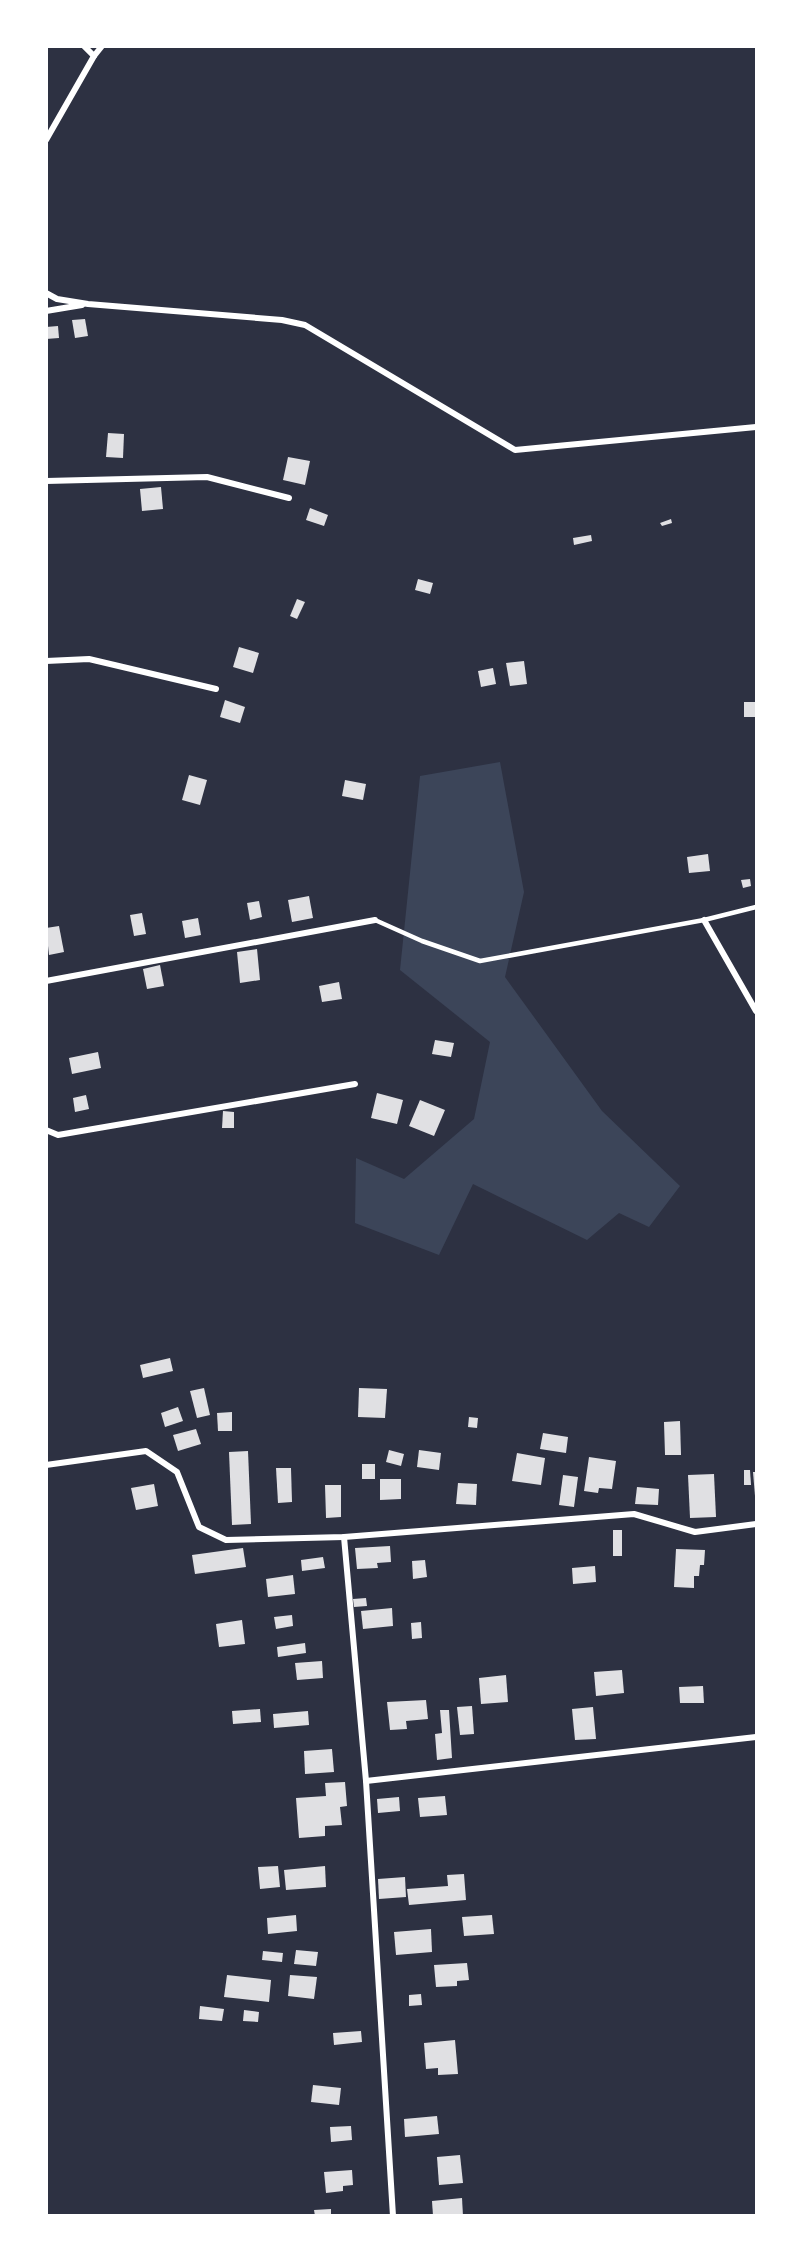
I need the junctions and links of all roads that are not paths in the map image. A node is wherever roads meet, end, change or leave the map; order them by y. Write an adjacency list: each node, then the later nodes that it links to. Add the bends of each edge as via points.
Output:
1 (84, 46): 3 (street)
2 (102, 46): 3 (street)
3 (94, 57): 4 (street)
4 (46, 140)
5 (46, 293): 6 (street)
6 (88, 304): 7 (street); 8 (street, via 304,325 515,450)
7 (46, 312)
8 (756, 427)
9 (46, 481): 10 (street, via 207,477)
10 (289, 498)
11 (46, 661): 12 (street, via 89,659)
12 (216, 689)
13 (756, 907): 15 (lane)
14 (375, 920): 15 (lane, via 480,961); 16 (street)
15 (704, 920): 17 (street)
16 (46, 981)
17 (756, 1011)
18 (355, 1084): 19 (street, via 58,1135)
19 (46, 1130)
20 (46, 1465): 22 (street, via 146,1451 177,1472 199,1527 226,1540)
21 (756, 1524): 22 (street, via 695,1532 634,1514)
22 (344, 1537): 24 (street)
23 (756, 1737): 24 (street)
24 (366, 1780): 25 (street)
25 (393, 2216)

